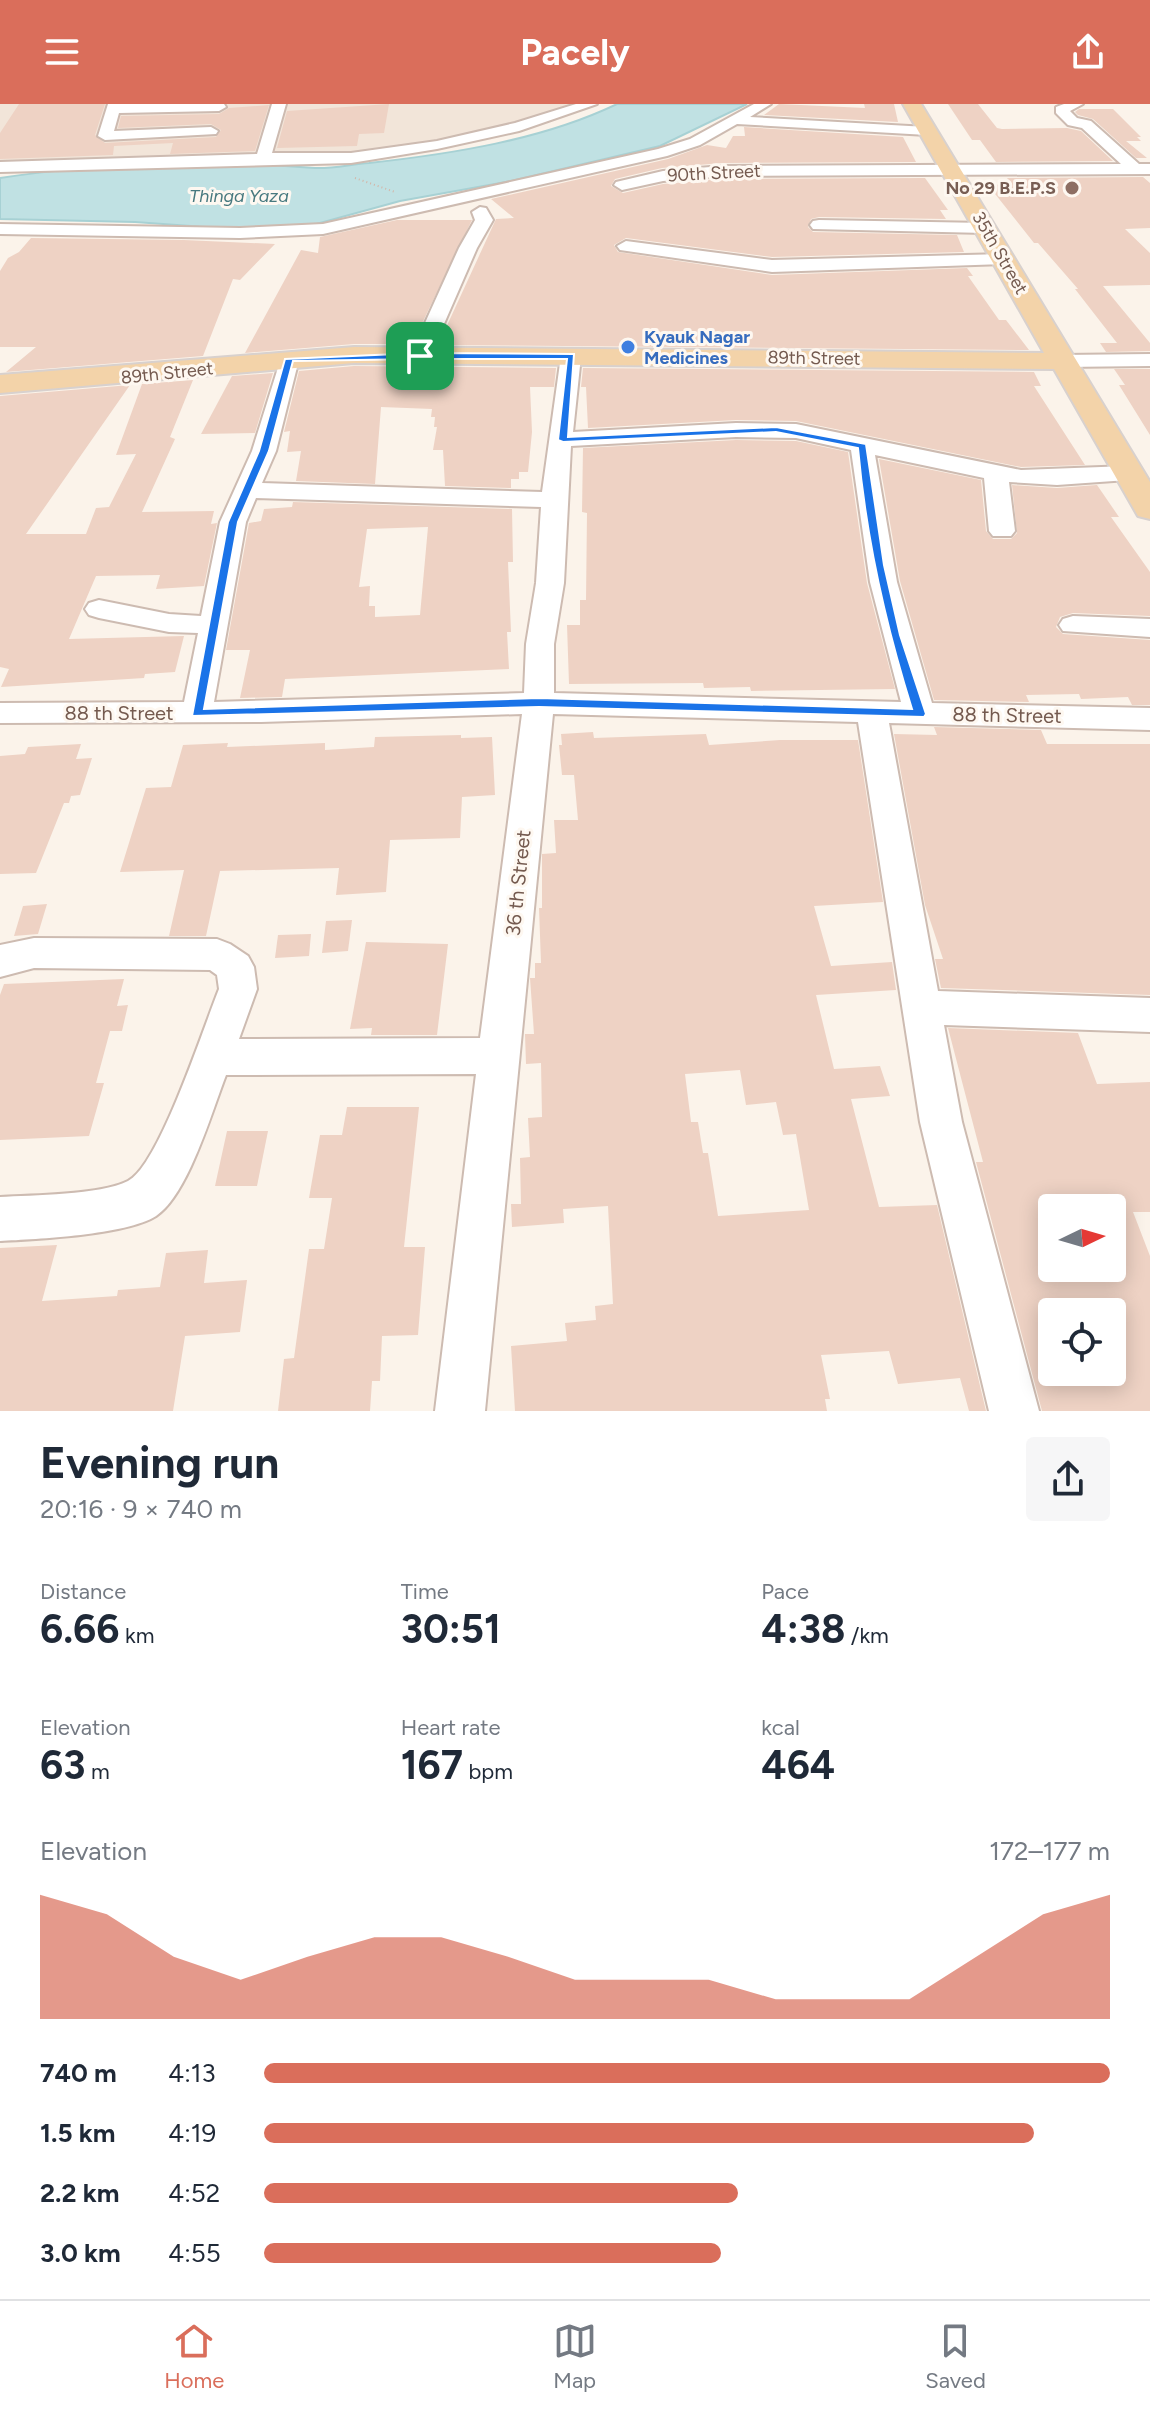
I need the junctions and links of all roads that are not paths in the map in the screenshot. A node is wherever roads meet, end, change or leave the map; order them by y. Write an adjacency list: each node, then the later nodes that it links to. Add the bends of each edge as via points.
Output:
1 (279, 104): 12 (street)
2 (590, 104): 12 (street, via 519,127 394,153)
3 (764, 104): 8 (street)
4 (912, 104): 10 (main road, 35th Street)
5 (1076, 104): 15 (street, via 1061,110)
6 (115, 106): 7 (street); 11 (street, via 105,136)
7 (219, 107)
8 (736, 120): 10 (street); 18 (street, via 662,153)
9 (211, 131): 11 (street)
10 (927, 131): 16 (main road, 35th Street)
11 (164, 133): 13 (street)
12 (264, 158): 13 (street)
13 (161, 162): 14 (street)
14 (0, 167)
15 (1143, 169): 16 (street, 90th Street)
16 (951, 171): 17 (street, 90th Street, via 714,171); 20 (main road, 35th Street)
17 (605, 188)
18 (438, 205): 21 (street, via 275,233); 26 (street, via 486,211)
19 (819, 225): 20 (street)
20 (985, 228): 24 (main road, 35th Street)
21 (0, 229)
22 (764, 245): 25 (street)
23 (626, 246): 25 (street)
24 (1004, 259): 25 (street); 30 (main road, 35th Street)
25 (772, 266)
26 (420, 356): 27 (main road, 89th Street); 28 (main road, 89th Street)
27 (571, 356): 30 (main road, 89th Street); 32 (street, 36 th Street)
28 (289, 359): 31 (main road, 89th Street); 36 (street, via 264,451)
29 (1150, 360): 30 (street, 89th Street)
30 (1062, 361): 35 (main road, 35th Street)
31 (0, 384)
32 (563, 440): 33 (street, via 776,429); 37 (street, 36 th Street)
33 (862, 446): 34 (street); 48 (street, via 868,507 894,635)
34 (996, 473): 35 (street, via 1057,478); 39 (street)
35 (1128, 473): 38 (main road, 35th Street)
36 (245, 490): 37 (street); 41 (street, via 233,522)
37 (553, 500): 44 (street, 36 th Street)
38 (1150, 509)
39 (1002, 531)
40 (99, 609): 41 (street, via 169,623)
41 (214, 625): 47 (street)
42 (1073, 625): 43 (street)
43 (1150, 628)
44 (539, 703): 45 (street, 88 th Street); 47 (street, 88 th Street); 53 (street, 36 th Street)
45 (872, 712): 48 (street, 88 th Street); 51 (street)
46 (0, 713): 47 (street, 88 th Street)
47 (197, 713)
48 (920, 714): 49 (street, 88 th Street)
49 (1150, 719)
50 (0, 961): 54 (street, via 34,953 217,955 235,967 238,989)
51 (923, 1007): 52 (street); 57 (street, via 941,1122)
52 (1150, 1015)
53 (500, 1056): 54 (street); 56 (street, 36 th Street)
54 (213, 1057): 55 (street, via 172,1162 142,1200 77,1214)
55 (0, 1219)
56 (460, 1411)
57 (1014, 1411)

